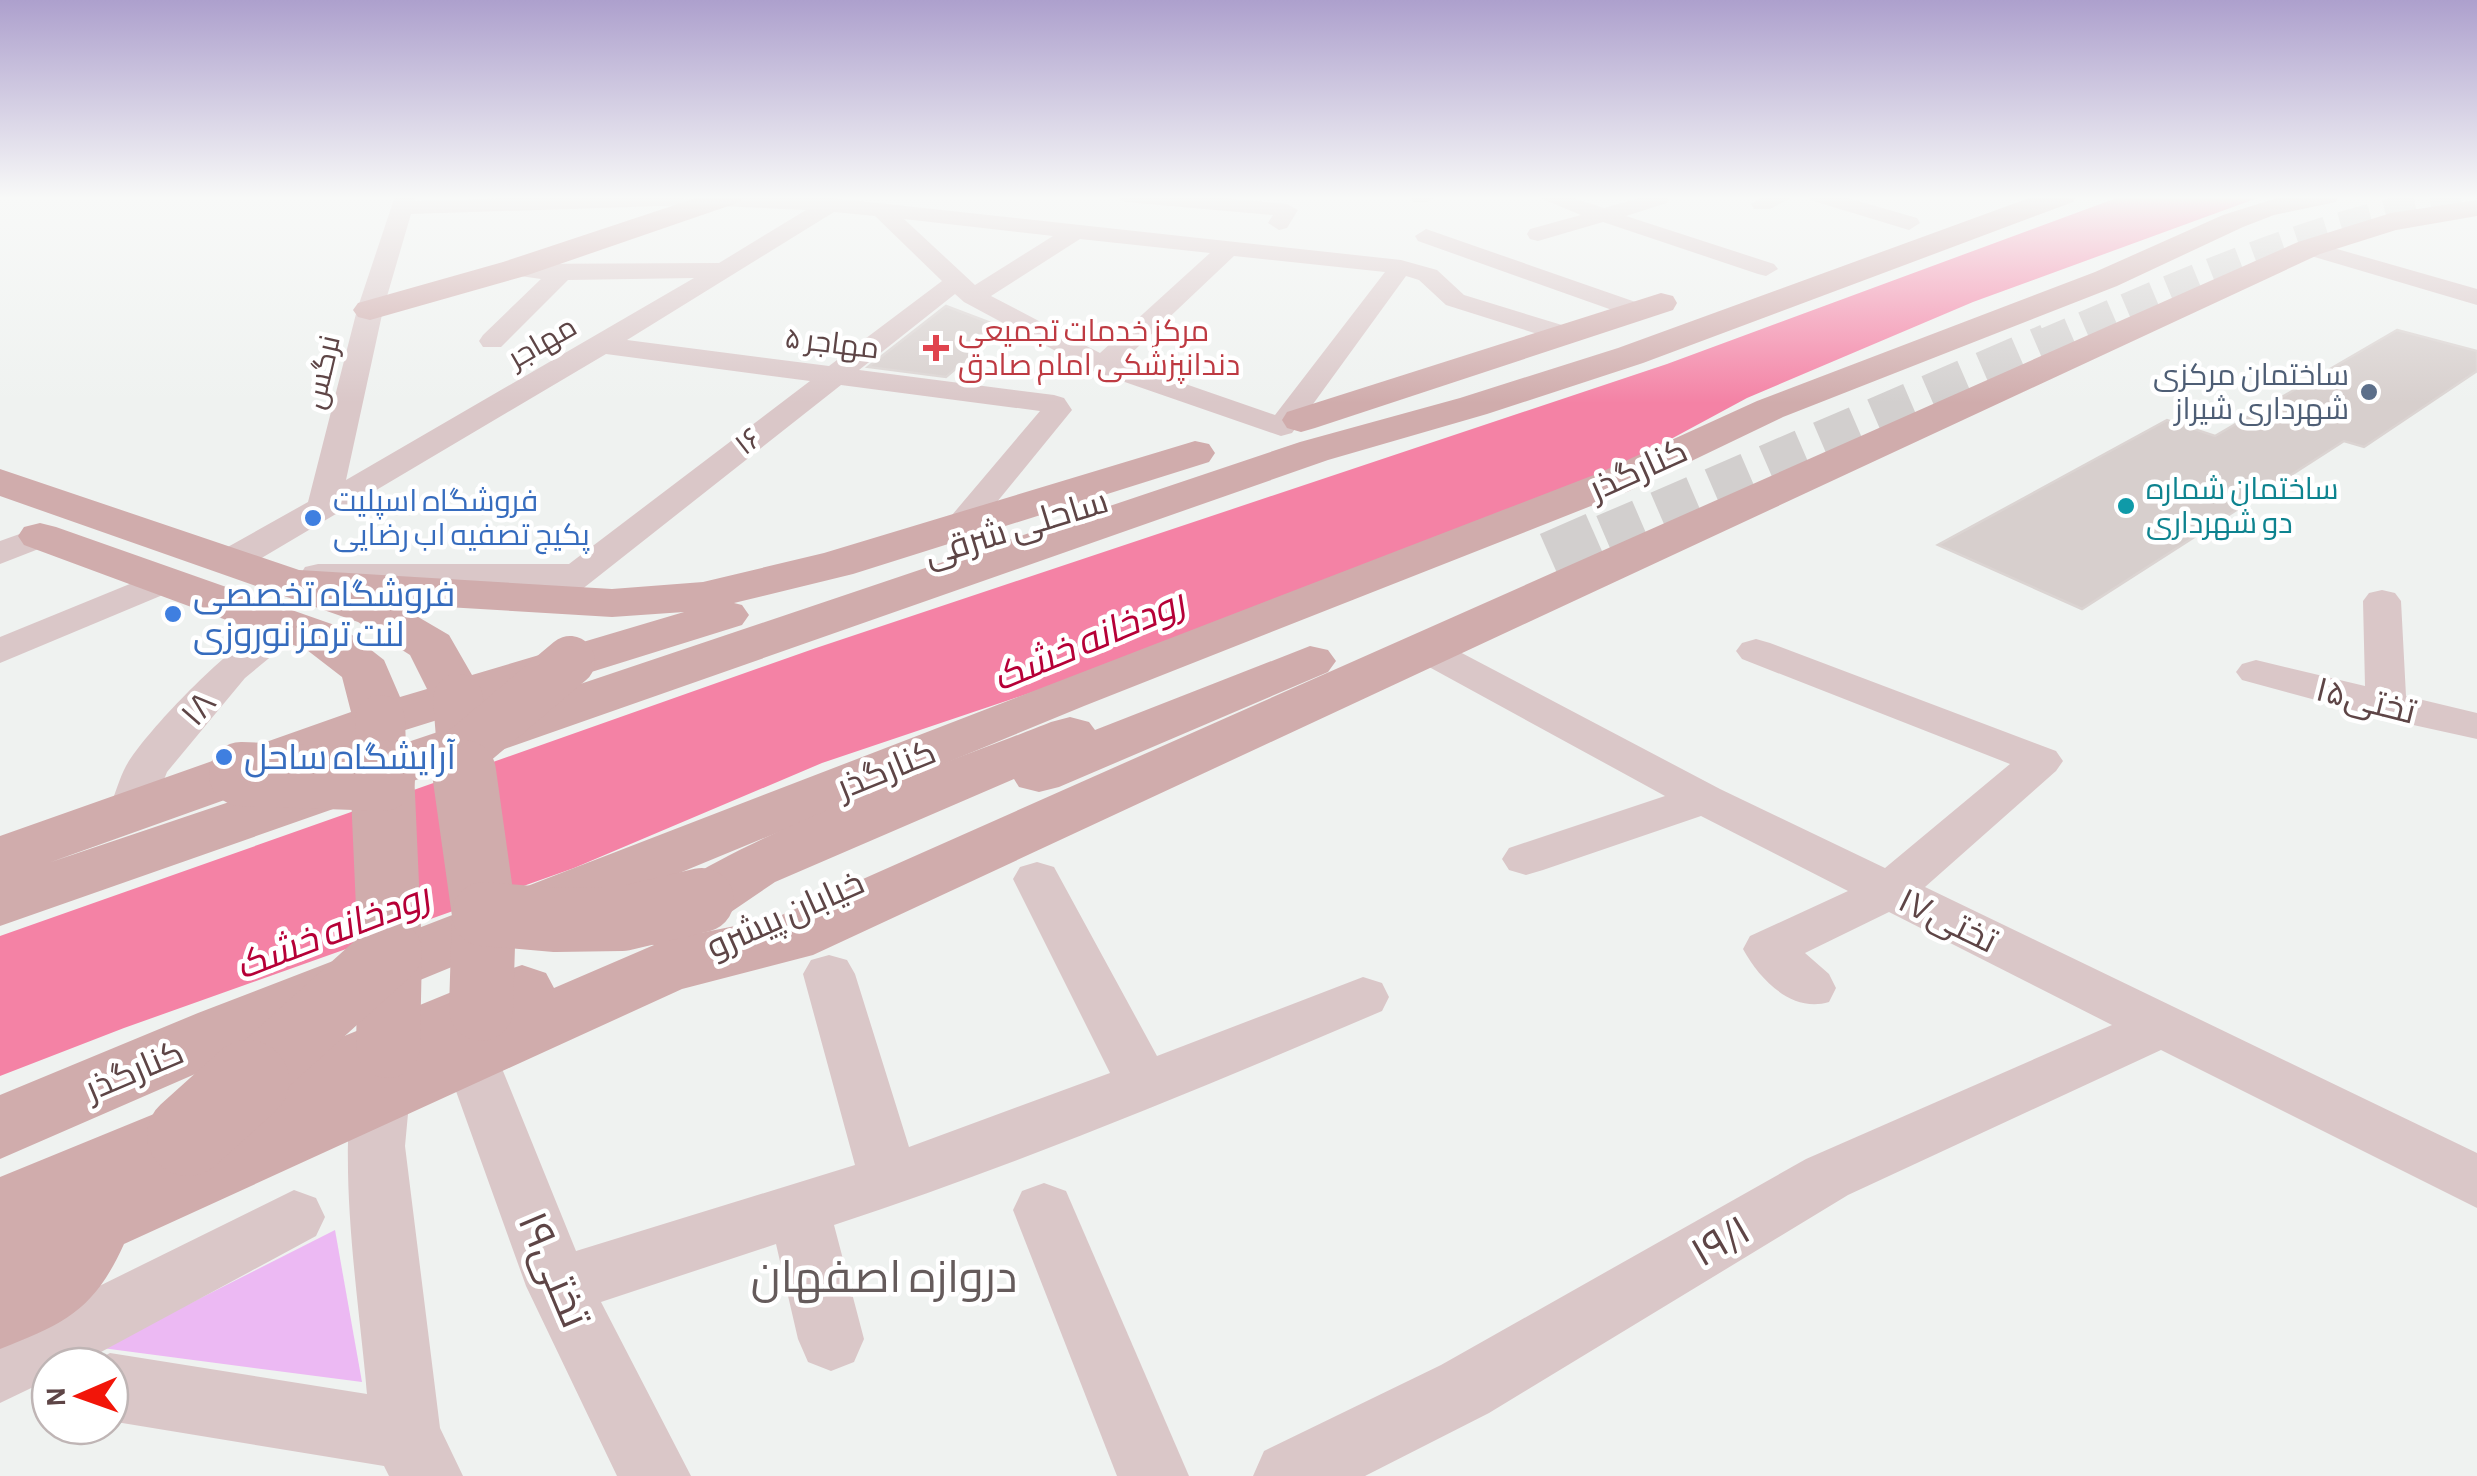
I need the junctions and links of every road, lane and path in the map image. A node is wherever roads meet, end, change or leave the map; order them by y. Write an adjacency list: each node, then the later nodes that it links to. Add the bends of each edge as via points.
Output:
1 (384, 265): 27 (street, نرگس)
2 (504, 265): 24 (main road)
3 (525, 265): 19 (main road)
4 (734, 265): 20 (street, مهاجر)
5 (937, 265): 23 (street)
6 (1012, 265): 23 (street, ۱۶)
7 (1211, 265): 32 (street)
8 (1395, 265): 37 (street)
9 (1413, 265): 29 (street, via 1455,300)
10 (1521, 265): 28 (street)
11 (1726, 265): 22 (street)
12 (1795, 265): 22 (main road, ساحلی شرقی)
13 (1803, 265): 22 (main road, ساحلی شرقی)
14 (1868, 265): 37 (main road, via 1414,425)
15 (2138, 265): 36 (main road)
16 (2200, 265): 26 (main road)
17 (2268, 265): 42 (main road)
18 (2366, 265): 25 (street)
19 (514, 269): 21 (street); 24 (main road)
20 (726, 270): 21 (street); 31 (street, مهاجر)
21 (560, 273): 30 (street)
22 (1759, 278): 28 (main road, ساحلی شرقی); 37 (main road, via 1724,306 1677,327 1371,423); 53 (main road, ساحلی شرقی, bridge, via 1003,533 570,661)
23 (963, 290): 32 (street); 34 (street, ۱۶)
24 (418, 293): 27 (main road)
25 (2477, 298)
26 (2114, 299): 36 (main road, via 2072,305 1838,394); 42 (main road)
27 (372, 303): 39 (street, نرگس)
28 (1638, 311): 29 (main road, ساحلی شرقی)
29 (1566, 334): 37 (main road, ساحلی شرقی)
30 (492, 341)
31 (602, 345): 34 (street, ۵ مهاجر); 39 (street, مهاجر)
32 (1103, 365): 37 (street)
33 (974, 371): 35 (street)
34 (831, 376): 35 (street, ۵ مهاجر); 43 (street, ۱۶)
35 (950, 391): 40 (street, ۵ مهاجر, via 1054,404 1057,410)
36 (1770, 408): 73 (main road, کنارگذر, via 1614,482 222,1032)
37 (1298, 439): 40 (main road, ساحلی شرقی); 62 (main road)
38 (0, 482): 45 (main road)
39 (323, 508): 45 (street, مهاجر)
40 (958, 528): 46 (main road, ساحلی شرقی, via 702,596)
41 (14, 537): 44 (main road)
42 (1585, 548): 48 (main road); 64 (main road, خیابان پیشرو)
43 (578, 575): 45 (street); 46 (street, ۱۶)
44 (164, 580): 45 (main road); 49 (street)
45 (271, 587): 46 (main road, ساحلی شرقی); 53 (main road, via 376,612 431,646); 55 (main road, via 366,671); 57 (street, ۱۸, via 231,670 146,769)
46 (544, 601)
47 (2382, 601): 52 (street)
48 (1423, 648): 56 (street, تختی۱۷); 64 (main road, via 790,938)
49 (0, 651)
50 (1756, 652): 61 (street, via 2041,762)
51 (2256, 672): 52 (street, تختی۱۵)
52 (2386, 707): 54 (street, تختی۱۵)
53 (460, 726): 55 (main road); 63 (main road, bridge)
54 (2477, 726)
55 (382, 749): 57 (main road, bridge, via 241,774); 65 (main road, bridge)
56 (1704, 800): 58 (street); 61 (street, تختی۱۷)
57 (132, 809): 59 (main road)
58 (1526, 858)
59 (0, 859)
60 (1037, 880): 72 (street)
61 (1890, 891): 67 (street, via 1768,949); 69 (street, تختی۱۷)
62 (0, 903)
63 (484, 914): 64 (main road, bridge, via 622,919); 70 (main road, bridge)
64 (671, 935): 70 (main road, خیابان پیشرو)
65 (390, 952): 71 (main road, bridge); 74 (main road, bridge)
66 (829, 974): 75 (street)
67 (1810, 988)
68 (1363, 997): 72 (street)
69 (2163, 1026): 76 (street, تختی۱۷); 92 (street, ۱۹/۱, via 1827,1177 1466,1389)
70 (476, 1032): 71 (main road, خیابان پیشرو); 83 (street, تختی۱۹)
71 (384, 1070): 74 (main road, خیابان پیشرو); 81 (main road, خیابان پیشرو); 89 (street, via 376,1146)
72 (1143, 1084): 75 (street)
73 (0, 1128)
74 (188, 1135): 79 (main road, خیابان پیشرو)
75 (888, 1181): 77 (street)
76 (2477, 1182)
77 (798, 1210): 83 (street); 85 (street)
78 (1044, 1210): 91 (street)
79 (0, 1213)
80 (294, 1217): 86 (street)
81 (92, 1221): 82 (main road, خیابان پیشرو); 84 (main road, via 85,1248 54,1283)
82 (0, 1261)
83 (558, 1286): 90 (street, تختی۱۹)
84 (0, 1309)
85 (831, 1338)
86 (0, 1370): 87 (street)
87 (30, 1374)
88 (130, 1391): 89 (street)
89 (417, 1456)
90 (655, 1476)
91 (1153, 1476)
92 (1289, 1476)

